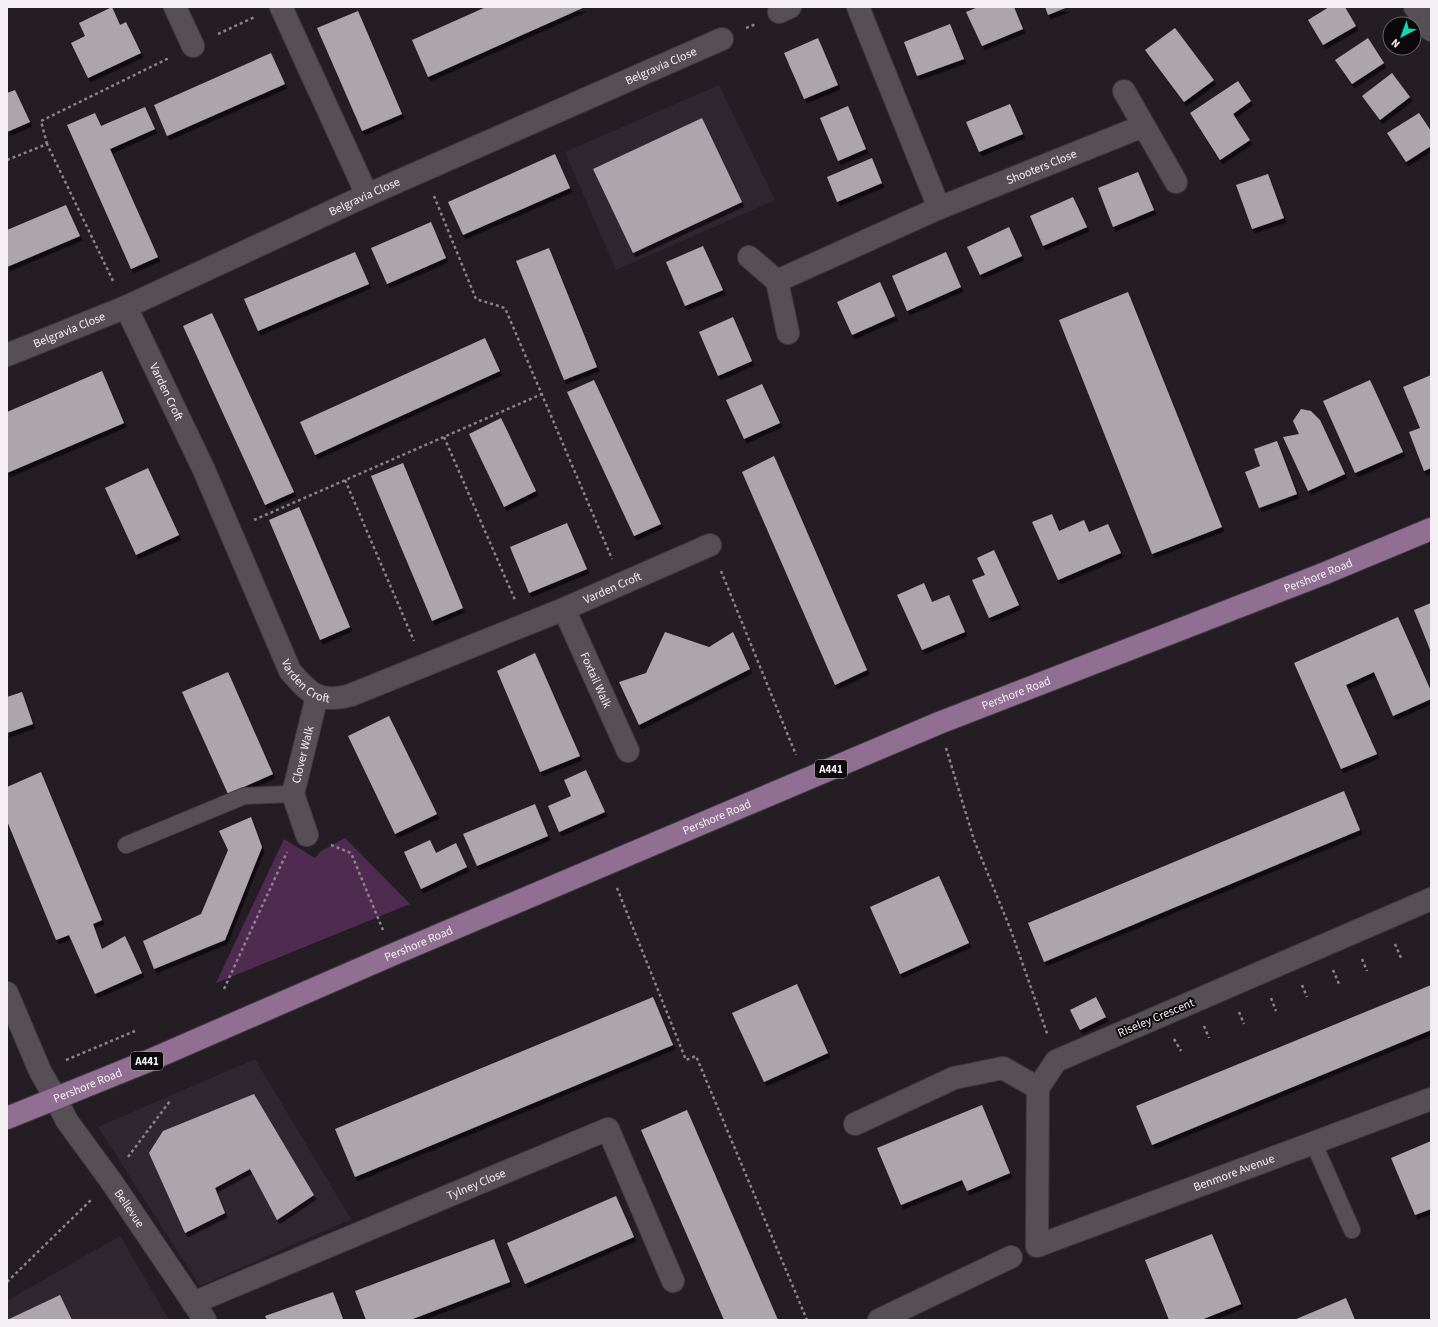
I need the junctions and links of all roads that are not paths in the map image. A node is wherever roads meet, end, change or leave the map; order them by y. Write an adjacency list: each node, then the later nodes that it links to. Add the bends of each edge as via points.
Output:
1 (175, 7): 7 (street)
2 (282, 7): 11 (street)
3 (858, 7): 12 (street)
4 (1415, 7): 5 (street)
5 (1431, 30)
6 (722, 39): 11 (street, Belgravia Close)
7 (193, 46)
8 (1124, 91): 9 (street)
9 (1143, 126): 10 (street); 12 (street, Shooters Close)
10 (1176, 182)
11 (367, 195): 15 (street, Belgravia Close)
12 (939, 208): 14 (street, Shooters Close)
13 (749, 258): 14 (street)
14 (777, 281): 16 (street)
15 (126, 307): 17 (street, Belgravia Close); 21 (street, Varden Croft, via 204,470 290,671 305,689)
16 (788, 333)
17 (7, 355)
18 (1431, 529): 29 (main road, Pershore Road / A441, via 1323,574 939,723 148,1061)
19 (710, 545): 20 (street, Varden Croft)
20 (564, 609): 21 (street, Varden Croft, via 351,695 327,700); 22 (street, Foxtail Walk)
21 (317, 696): 23 (street, Clover Walk)
22 (628, 751)
23 (293, 794): 24 (street, Clover Walk); 25 (lane, via 244,796)
24 (307, 835)
25 (126, 845)
26 (1431, 899): 28 (street, Riseley Crescent, via 1056,1061)
27 (7, 992): 29 (street, Bellevue, via 40,1071)
28 (1038, 1088): 32 (street, via 1003,1068 954,1078); 33 (street, Benmore Avenue, via 1038,1246)
29 (55, 1097): 31 (main road, Pershore Road / A441); 37 (street, Bellevue, via 67,1121)
30 (1431, 1099): 33 (street, Benmore Avenue)
31 (7, 1118)
32 (855, 1124)
33 (1314, 1144): 34 (lane)
34 (1352, 1230)
35 (1011, 1257): 38 (street)
36 (673, 1280): 37 (street, Tylney Close, via 608,1129)
37 (199, 1311)
38 (879, 1320)

